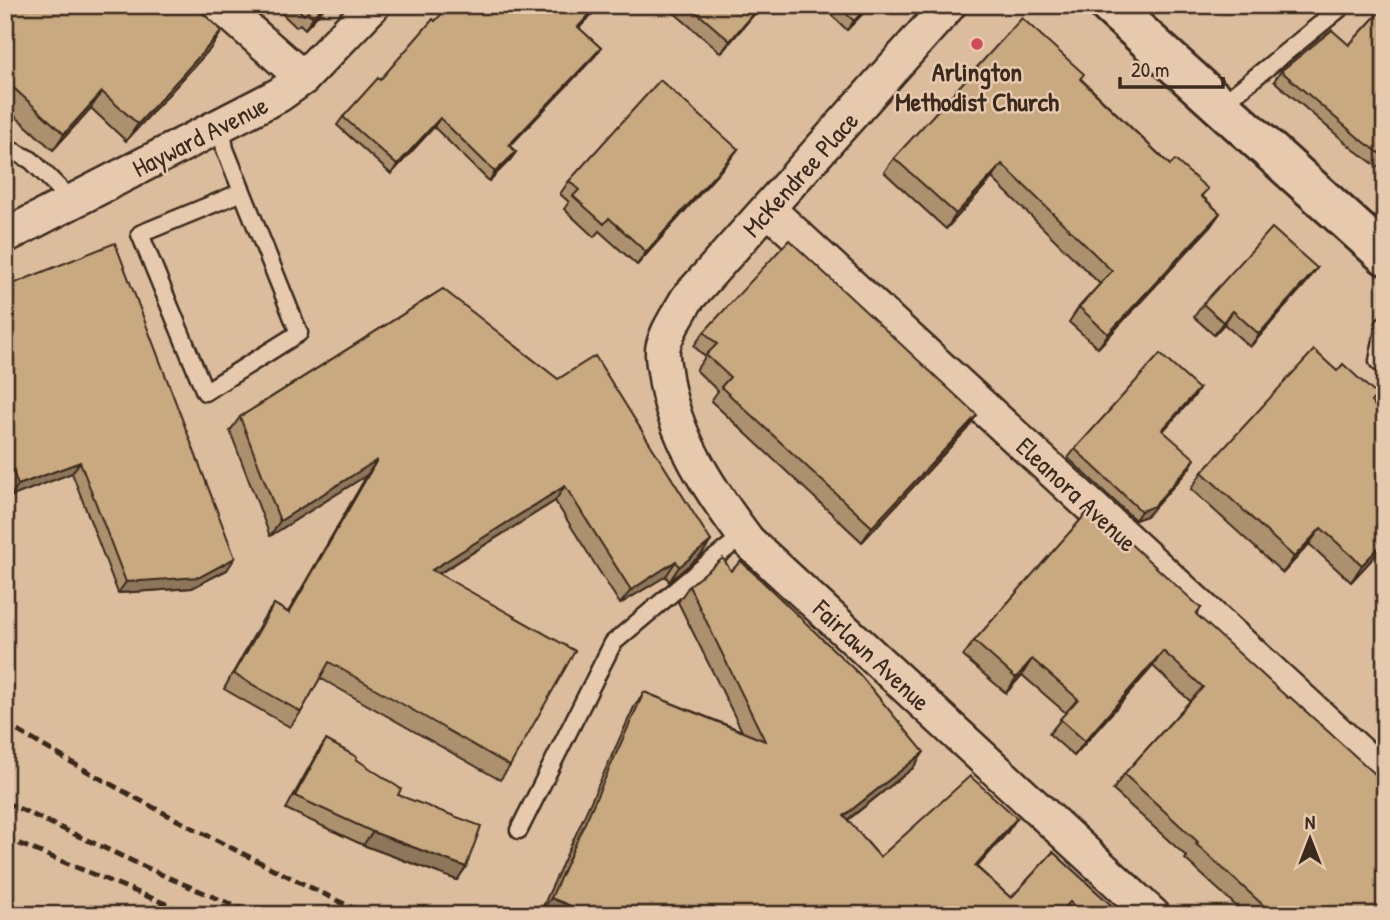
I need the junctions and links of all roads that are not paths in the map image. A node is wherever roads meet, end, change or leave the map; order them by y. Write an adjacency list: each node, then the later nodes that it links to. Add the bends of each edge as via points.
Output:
1 (220, 5): 6 (street)
2 (373, 5): 6 (street, Hayward Avenue)
3 (949, 5): 12 (street, McKendree Place)
4 (1109, 5): 7 (main road)
5 (1344, 5): 7 (lane)
6 (303, 78): 8 (street, Hayward Avenue)
7 (1221, 105): 14 (main road)
8 (221, 125): 10 (lane); 11 (street, Hayward Avenue)
9 (5, 147): 11 (lane, via 31,160)
10 (242, 192): 10 (lane, via 299,333 205,392 140,234)
11 (72, 201): 13 (street, Hayward Avenue)
12 (769, 210): 16 (street, McKendree Place, via 687,299); 19 (street, Eleanora Avenue)
13 (5, 236)
14 (1385, 255)
15 (1385, 324): 17 (lane, via 1378,361)
16 (662, 350): 18 (street, Fairlawn Avenue, via 668,392 682,434 718,502)
17 (1385, 368)
18 (744, 535): 20 (lane, via 613,643); 21 (street, Fairlawn Avenue)
19 (1385, 777)
20 (519, 830)
21 (1153, 915)

